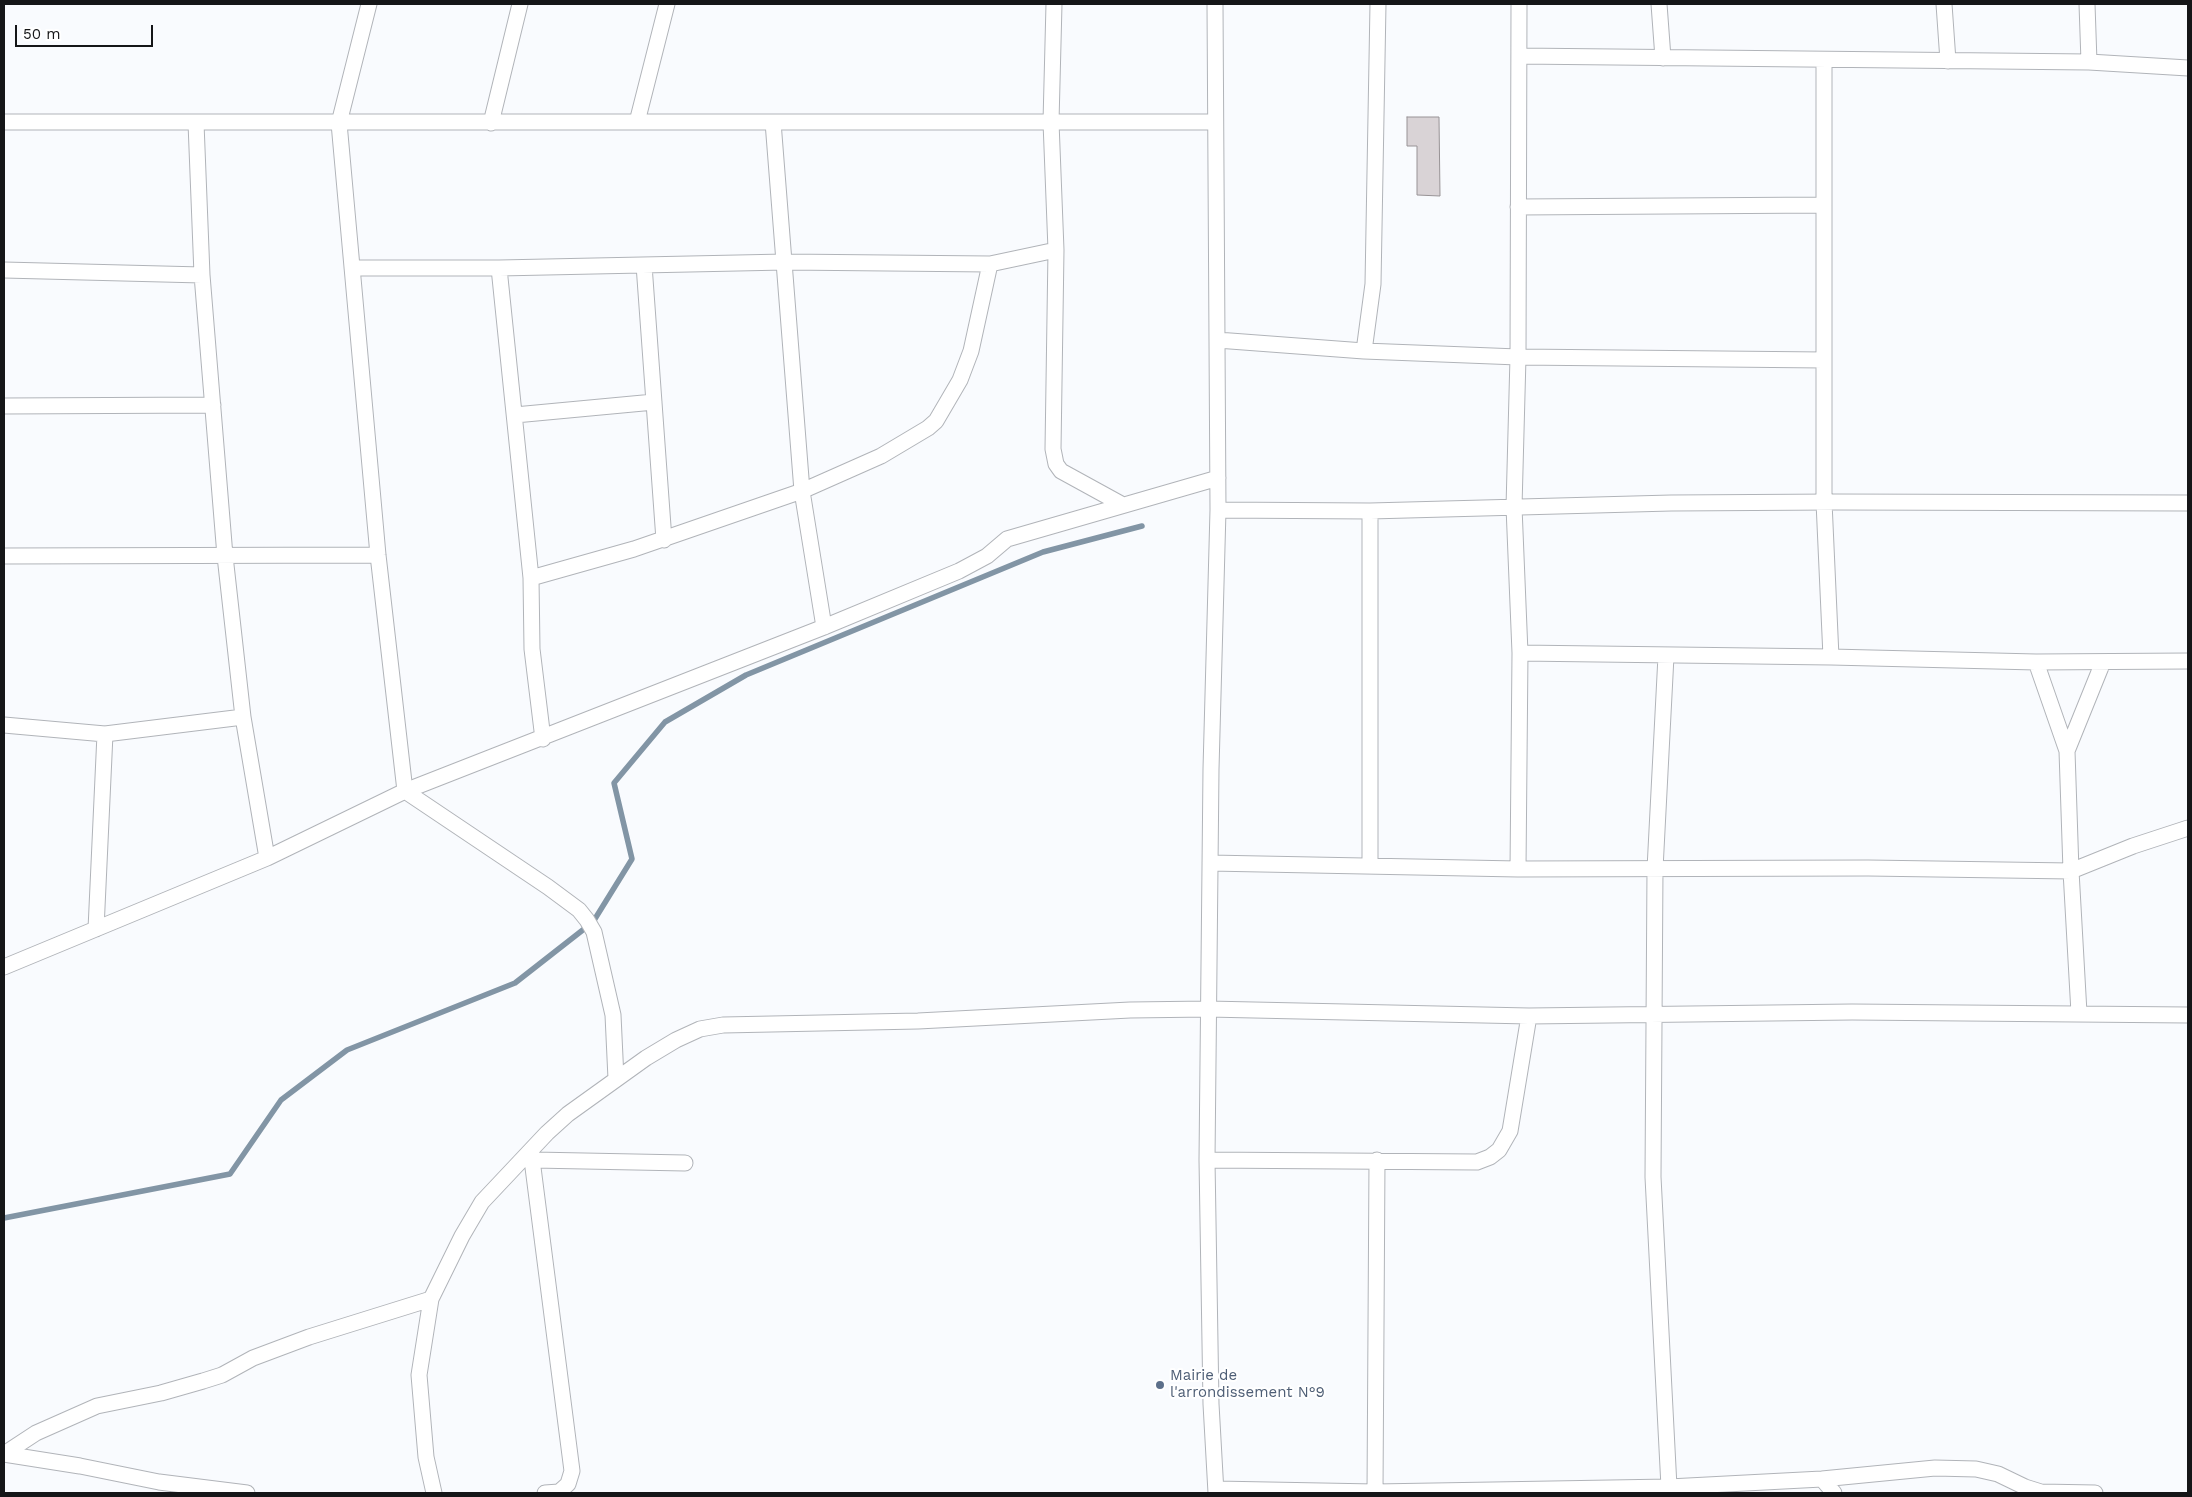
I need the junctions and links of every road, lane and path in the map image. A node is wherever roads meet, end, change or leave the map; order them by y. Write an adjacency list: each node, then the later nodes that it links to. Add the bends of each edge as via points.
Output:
1 (369, 4): 23 (street)
2 (520, 4): 24 (street)
3 (667, 4): 18 (street)
4 (1054, 4): 20 (street)
5 (1215, 4): 21 (street)
6 (1378, 4): 36 (street, via 1373,284)
7 (1518, 4): 11 (street)
8 (1659, 4): 12 (street)
9 (1944, 4): 14 (street)
10 (2088, 4): 15 (street)
11 (1519, 56): 12 (street); 26 (street)
12 (1663, 58): 13 (street)
13 (1824, 60): 14 (street); 25 (street)
14 (1948, 61): 15 (street)
15 (2089, 62): 16 (street)
16 (2188, 68)
17 (4, 122): 22 (street)
18 (637, 122): 19 (street); 24 (street)
19 (773, 122): 20 (street); 28 (street)
20 (1051, 122): 21 (street); 27 (street)
21 (1216, 122): 35 (street)
22 (196, 123): 23 (street); 34 (street)
23 (339, 123): 24 (street); 31 (street)
24 (491, 123)
25 (1824, 205): 26 (street); 38 (street)
26 (1518, 207): 37 (street)
27 (1056, 250): 29 (street); 47 (street, via 1053,449 1056,464 1068,476)
28 (785, 262): 29 (street); 30 (street); 44 (street)
29 (990, 264): 44 (street, via 971,351 960,380 936,421 881,456)
30 (644, 265): 32 (street); 39 (street)
31 (352, 268): 32 (street); 54 (street)
32 (499, 268): 42 (street)
33 (4, 270): 34 (street)
34 (202, 275): 40 (street)
35 (1217, 340): 36 (street); 43 (street)
36 (1364, 352): 37 (street)
37 (1518, 357): 38 (street); 48 (street)
38 (1824, 360): 45 (street)
39 (654, 402): 42 (street); 51 (street)
40 (213, 405): 41 (street); 53 (street)
41 (4, 406)
42 (515, 415): 55 (street)
43 (1218, 478): 47 (street); 49 (street)
44 (802, 491): 51 (street); 56 (street)
45 (1824, 502): 46 (street); 48 (street); 59 (street)
46 (2188, 503)
47 (1122, 505): 56 (street, via 1007,539 987,556 959,571)
48 (1514, 507): 50 (street); 57 (street)
49 (1218, 510): 50 (street); 71 (street)
50 (1370, 512): 72 (street)
51 (664, 540): 55 (street)
52 (4, 556): 53 (street)
53 (225, 556): 54 (street); 63 (street)
54 (378, 556): 68 (street)
55 (531, 578): 66 (street, via 532,649)
56 (824, 627): 66 (street)
57 (1520, 653): 58 (street); 73 (street)
58 (1666, 656): 59 (street); 74 (street)
59 (1831, 657): 61 (street)
60 (2188, 661): 62 (street)
61 (2036, 662): 62 (street); 67 (street)
62 (2103, 662): 67 (street)
63 (243, 717): 65 (street); 70 (street)
64 (4, 725): 65 (street)
65 (105, 734): 76 (street)
66 (543, 738): 68 (street)
67 (2067, 751): 75 (street)
68 (405, 791): 70 (street); 83 (street, via 548,887 587,920 594,932 612,1015)
69 (2188, 828): 75 (street)
70 (268, 858): 76 (street)
71 (1210, 863): 72 (street); 78 (street)
72 (1370, 865): 73 (street)
73 (1518, 868): 74 (street)
74 (1656, 869): 75 (street); 80 (street)
75 (2071, 871): 79 (street)
76 (96, 928): 77 (street)
77 (4, 967)
78 (1208, 1009): 82 (street); 83 (street, via 723,1025 700,1029 676,1040); 85 (street)
79 (2079, 1013): 80 (street); 81 (street)
80 (1655, 1014): 82 (street); 91 (street, via 1653,1177)
81 (2188, 1014)
82 (1529, 1016): 86 (street, via 1510,1131 1499,1150 1478,1162)
83 (616, 1078): 84 (street, via 547,1133)
84 (532, 1156): 87 (street); 88 (street, via 482,1202 445,1267); 97 (street, via 572,1472 568,1484 559,1492)
85 (1207, 1160): 86 (street); 93 (street, via 1211,1404)
86 (1377, 1160): 94 (street)
87 (685, 1163)
88 (431, 1299): 89 (street, via 309,1337 253,1358 222,1375 161,1393 97,1406 36,1433); 96 (street, via 419,1375 426,1457)
89 (4, 1454): 92 (street, via 66,1464)
90 (1822, 1480): 91 (street); 98 (street); 99 (street, via 1935,1468 1976,1469 1998,1474 2041,1492)
91 (1669, 1487): 94 (street)
92 (157, 1488): 95 (street)
93 (1216, 1491): 94 (street)
94 (1375, 1492)
95 (247, 1493)
96 (434, 1493)
97 (545, 1493)
98 (1834, 1493)
99 (2095, 1493)

